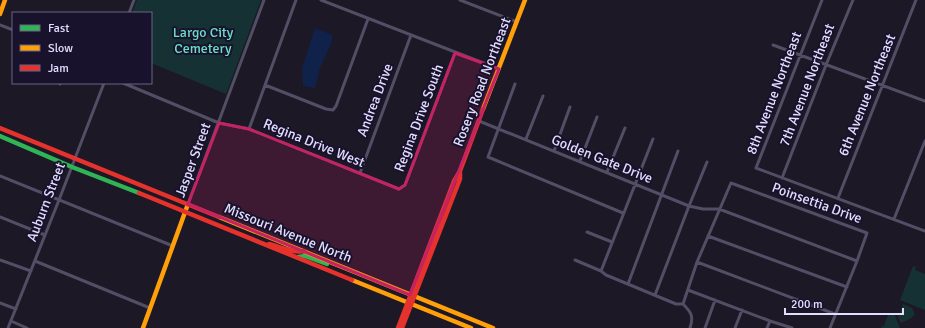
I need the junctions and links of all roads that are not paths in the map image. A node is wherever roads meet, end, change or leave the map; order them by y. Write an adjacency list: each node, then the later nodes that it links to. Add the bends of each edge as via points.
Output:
1 (134, 0): 13 (street)
2 (264, 0): 35 (street, Jasper Street)
3 (296, 0): 28 (street)
4 (322, 0): 15 (street)
5 (460, 0): 12 (street)
6 (473, 0): 12 (street)
7 (525, 0): 16 (main road, Rosery Road Northeast)
8 (822, 0): 22 (street, 8th Avenue Northeast)
9 (853, 0): 23 (street, 7th Avenue Northeast)
10 (916, 0): 29 (street, 6th Avenue Northeast)
11 (3, 2): 14 (main road)
12 (471, 4): 16 (street)
13 (129, 12)
14 (0, 14)
15 (368, 19): 19 (street); 28 (street, via 333,110)
16 (517, 22): 24 (main road, Rosery Road Northeast)
17 (0, 25): 18 (street)
18 (12, 30)
19 (411, 35): 21 (street); 51 (street, Andrea Drive)
20 (773, 45): 22 (street)
21 (455, 53): 24 (street); 55 (street, Regina Drive South, via 405,185)
22 (800, 55): 23 (street); 53 (street, 8th Avenue Northeast, via 756,168)
23 (826, 65): 29 (street); 53 (street, 7th Avenue Northeast)
24 (499, 69): 34 (main road, Rosery Road Northeast)
25 (104, 84): 46 (street, Auburn Street)
26 (124, 84): 35 (street, Regina Drive West)
27 (514, 84): 37 (street)
28 (265, 85): 39 (street)
29 (883, 86): 31 (street); 57 (street, 6th Avenue Northeast)
30 (543, 96): 41 (street)
31 (925, 101)
32 (570, 107): 44 (street)
33 (598, 117): 47 (street)
34 (479, 121): 37 (street, Golden Gate Drive); 87 (main road, Rosery Road Northeast, via 454,181)
35 (219, 122): 39 (street, Regina Drive West); 59 (street, Jasper Street)
36 (0, 128): 46 (main road, Missouri Avenue North)
37 (498, 128): 41 (street, Golden Gate Drive); 63 (street, via 488,157)
38 (625, 128): 50 (street)
39 (249, 129): 51 (street, Regina Drive West)
40 (0, 136): 49 (main road, Missouri Avenue North)
41 (526, 139): 44 (street, Golden Gate Drive)
42 (653, 139): 54 (street)
43 (925, 141): 65 (street)
44 (554, 151): 47 (street, Golden Gate Drive)
45 (678, 151): 56 (street)
46 (75, 159): 49 (street, Auburn Street); 59 (main road, Missouri Avenue North)
47 (580, 161): 50 (street, Golden Gate Drive)
48 (707, 162): 60 (street)
49 (72, 167): 58 (street, Auburn Street); 62 (main road, Missouri Avenue North)
50 (607, 172): 54 (street, Golden Gate Drive)
51 (360, 173): 55 (street, Regina Drive West)
52 (0, 176): 58 (street)
53 (782, 178): 57 (street)
54 (635, 184): 56 (street, Golden Gate Drive); 63 (street)
55 (399, 189)
56 (661, 195): 60 (street, Golden Gate Drive); 83 (street)
57 (838, 198): 65 (street)
58 (59, 200): 68 (street, Auburn Street); 72 (street)
59 (188, 204): 62 (main road, Jasper Street); 73 (main road, Missouri Avenue North)
60 (689, 206): 61 (street, Golden Gate Drive); 86 (street)
61 (719, 209): 69 (street); 77 (street, Golden Gate Drive); 77 (street, Poinsettia Drive, via 731,183 868,233)
62 (185, 212): 70 (main road, Missouri Avenue North); 72 (main road, Jasper Street)
63 (623, 213): 71 (street)
64 (0, 217): 68 (street)
65 (894, 219): 66 (street)
66 (925, 231)
67 (587, 232): 71 (street)
68 (45, 235): 78 (street, Auburn Street)
69 (708, 236): 79 (street); 84 (street)
70 (260, 242): 73 (main road, via 295,252); 74 (main road, Missouri Avenue North)
71 (612, 242): 82 (street)
72 (173, 246): 92 (main road, Jasper Street)
73 (304, 251): 80 (main road, Missouri Avenue North)
74 (297, 257): 80 (main road, via 305,256 334,267); 90 (main road, Missouri Avenue North)
75 (0, 260): 81 (street)
76 (575, 260): 82 (street)
77 (857, 260): 84 (street, Poinsettia Drive)
78 (35, 261): 81 (street, Auburn Street); 92 (street)
79 (697, 262): 85 (street); 95 (street)
80 (345, 268): 87 (main road, Missouri Avenue North)
81 (31, 271): 93 (street, Auburn Street)
82 (601, 272): 83 (street)
83 (628, 284): 86 (street)
84 (846, 287): 95 (street, Poinsettia Drive)
85 (688, 290): 88 (street); 91 (street)
86 (655, 295): 91 (street, via 676,304)
87 (413, 296): 90 (main road, Rosery Road Northeast); 104 (main road, Missouri Avenue North)
88 (715, 300): 94 (street); 106 (street)
89 (0, 303): 93 (street)
90 (410, 303): 101 (main road); 102 (main road); 103 (main road, Missouri Avenue North)
91 (683, 304): 105 (street, via 692,315)
92 (150, 308): 100 (main road, Jasper Street)
93 (16, 309): 97 (street, Auburn Street)
94 (742, 310): 96 (street); 107 (street)
95 (835, 314): 110 (street, Poinsettia Drive)
96 (770, 321): 108 (street); 109 (street)
97 (11, 322): 98 (street, Auburn Street); 99 (street)
98 (8, 328)
99 (27, 328)
100 (143, 328)
101 (398, 328)
102 (402, 328)
103 (471, 328)
104 (493, 328)
105 (690, 328)
106 (705, 328)
107 (735, 328)
108 (767, 328)
109 (792, 328)
110 (830, 328)

